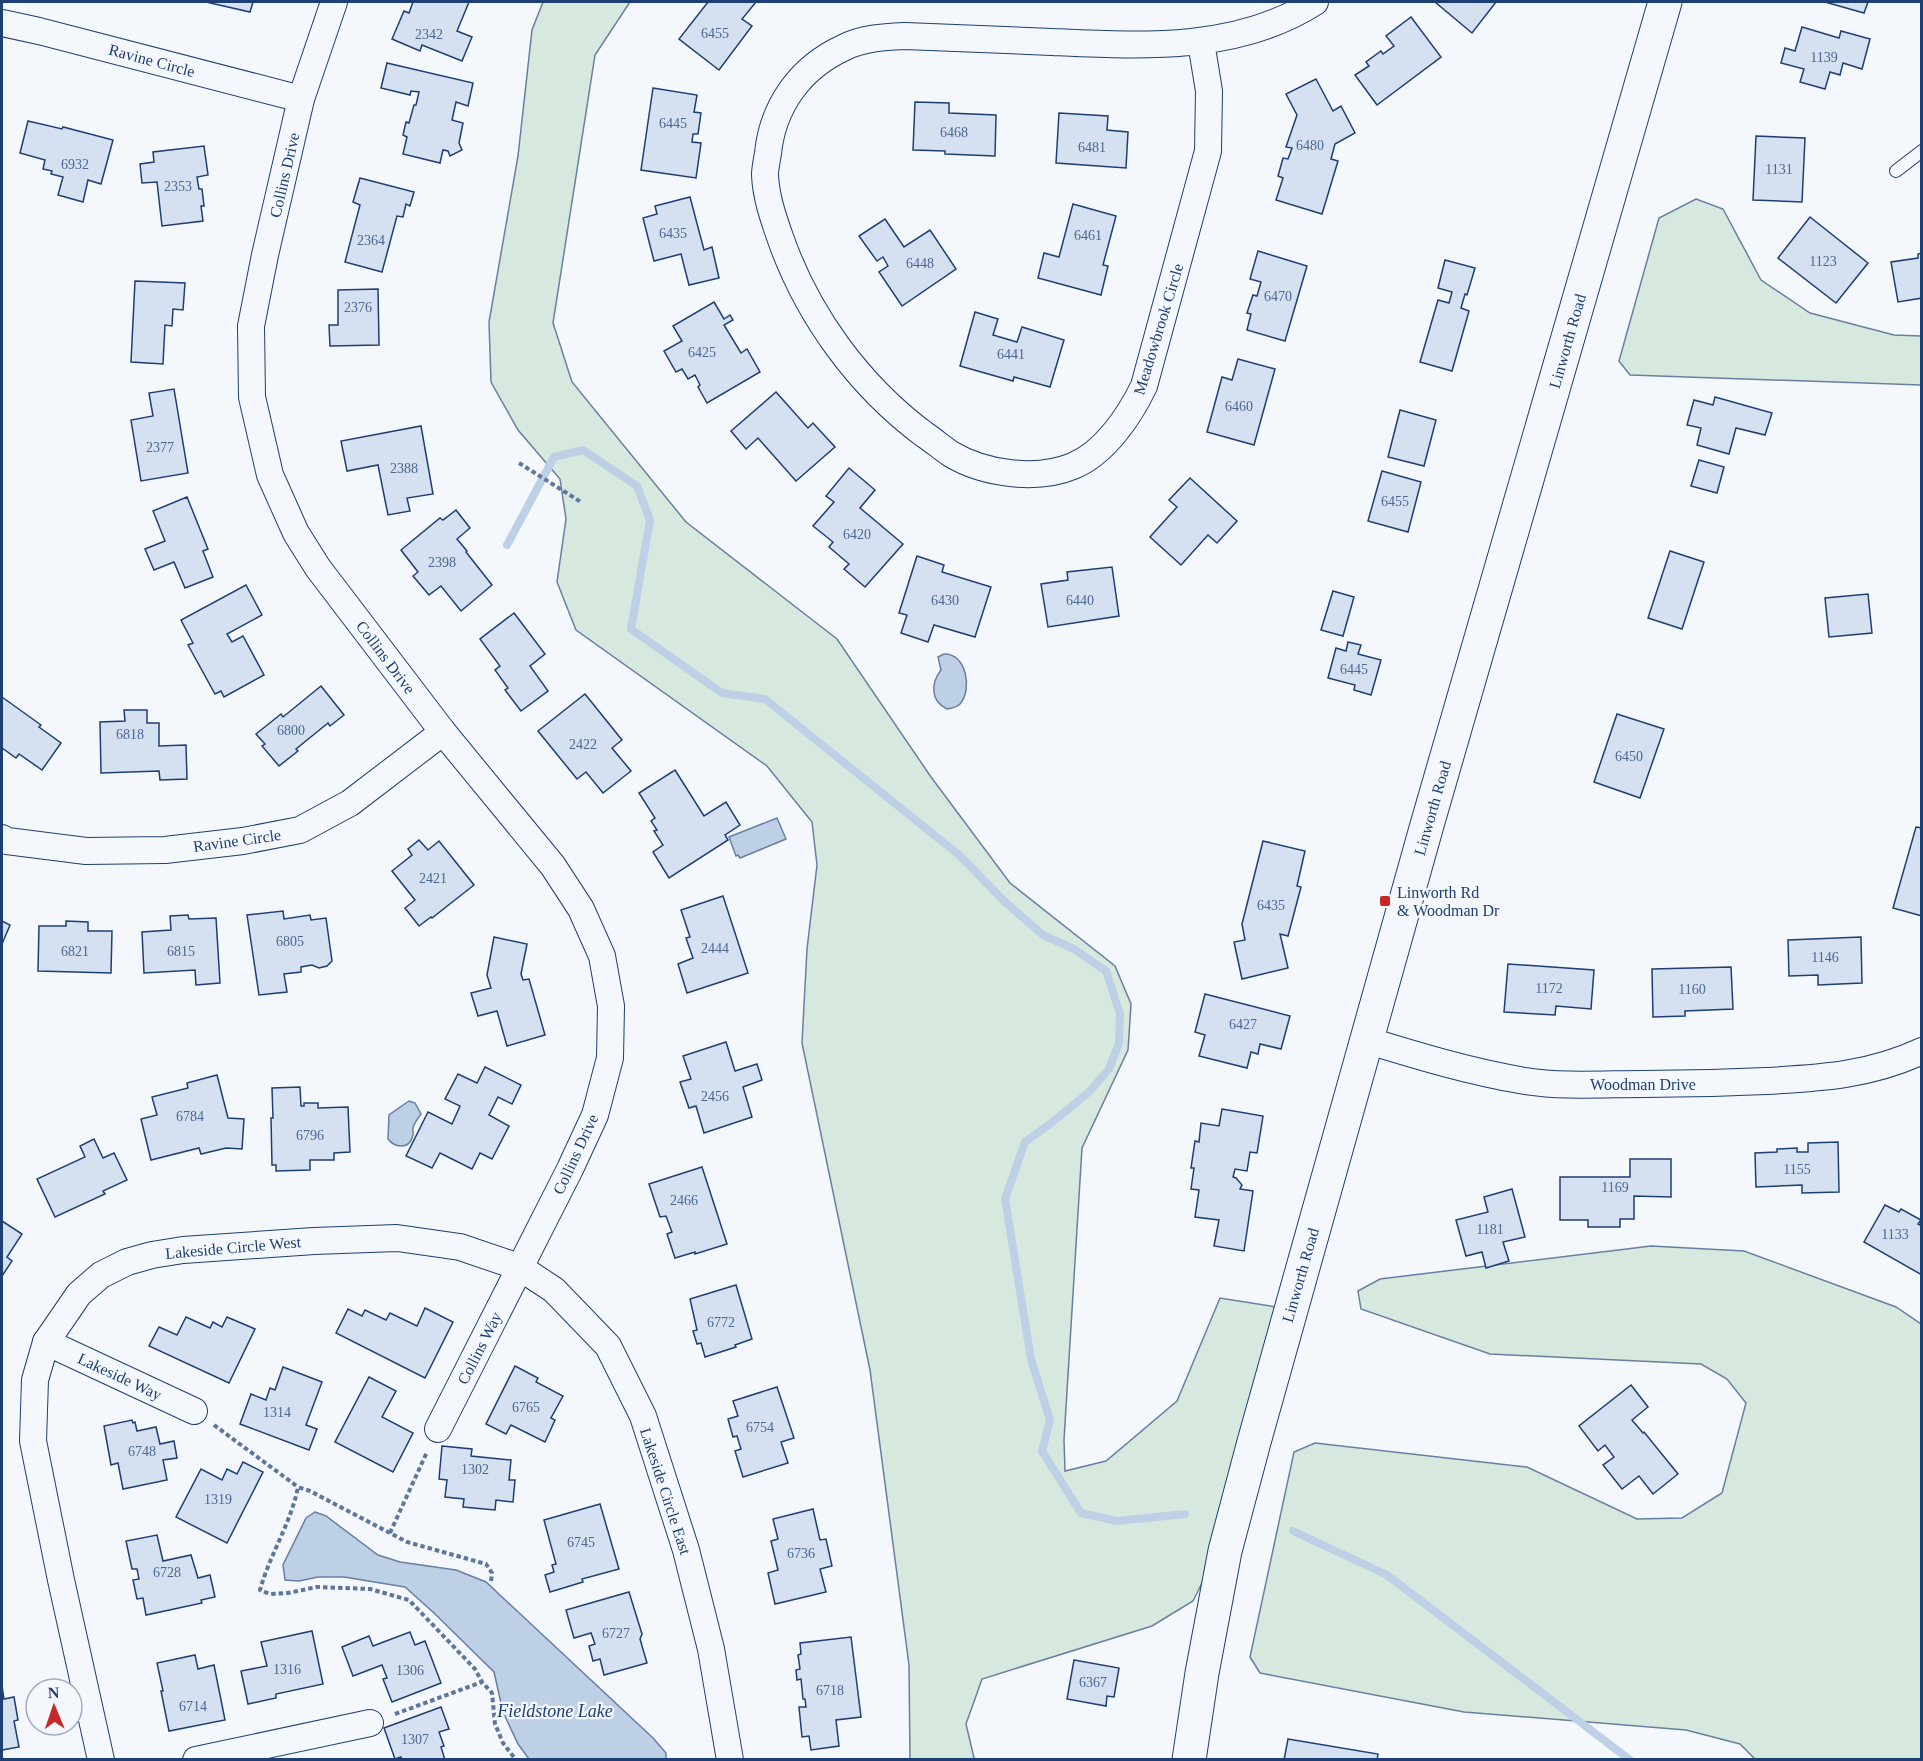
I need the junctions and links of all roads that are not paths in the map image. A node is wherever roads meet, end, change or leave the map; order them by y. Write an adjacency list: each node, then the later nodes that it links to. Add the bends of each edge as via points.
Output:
1 (334, 2): 6 (street, Collins Drive)
2 (1315, 2): 5 (street, Meadowbrook Circle, via 1260,28)
3 (1665, 2): 11 (main road, Linworth Road)
4 (2, 23): 6 (street, Ravine Circle)
5 (1201, 42): 5 (street, Meadowbrook Circle, via 1116,45 875,38 845,46 818,62 796,83 778,111 765,174 769,207 788,260 813,310 882,399 952,454 986,468 1022,475 1052,473 1075,466 1092,454 1131,412 1144,386 1208,151 1209,91)
6 (301, 99): 9 (street, Collins Drive, via 251,326 252,397 270,475 296,533 318,568)
7 (1922, 151): 8 (lane)
8 (1896, 171)
9 (443, 732): 10 (street, Ravine Circle, via 350,803 300,831 165,850 86,852); 13 (street, Collins Drive, via 553,867 581,909 603,956 611,1006 610,1058 595,1116)
10 (2, 838)
11 (1366, 1040): 12 (street, Woodman Drive, via 1476,1071 1527,1081 1587,1084 1706,1084 1811,1078 1851,1074); 21 (main road, Linworth Road, via 1225,1551)
12 (1922, 1051)
13 (519, 1267): 14 (street, Lakeside Circle West, via 460,1247 397,1238 183,1250 127,1262 101,1275 79,1294); 16 (street, Collins Way); 20 (street, Lakeside Circle East, via 554,1290 608,1346 643,1416 711,1649)
14 (46, 1342): 15 (street, Lakeside Way); 18 (street, Lakeside Circle West, via 34,1380 33,1441)
15 (194, 1411)
16 (438, 1429)
17 (370, 1723): 19 (street)
18 (101, 1760)
19 (196, 1760)
20 (729, 1760)
21 (1189, 1760)

